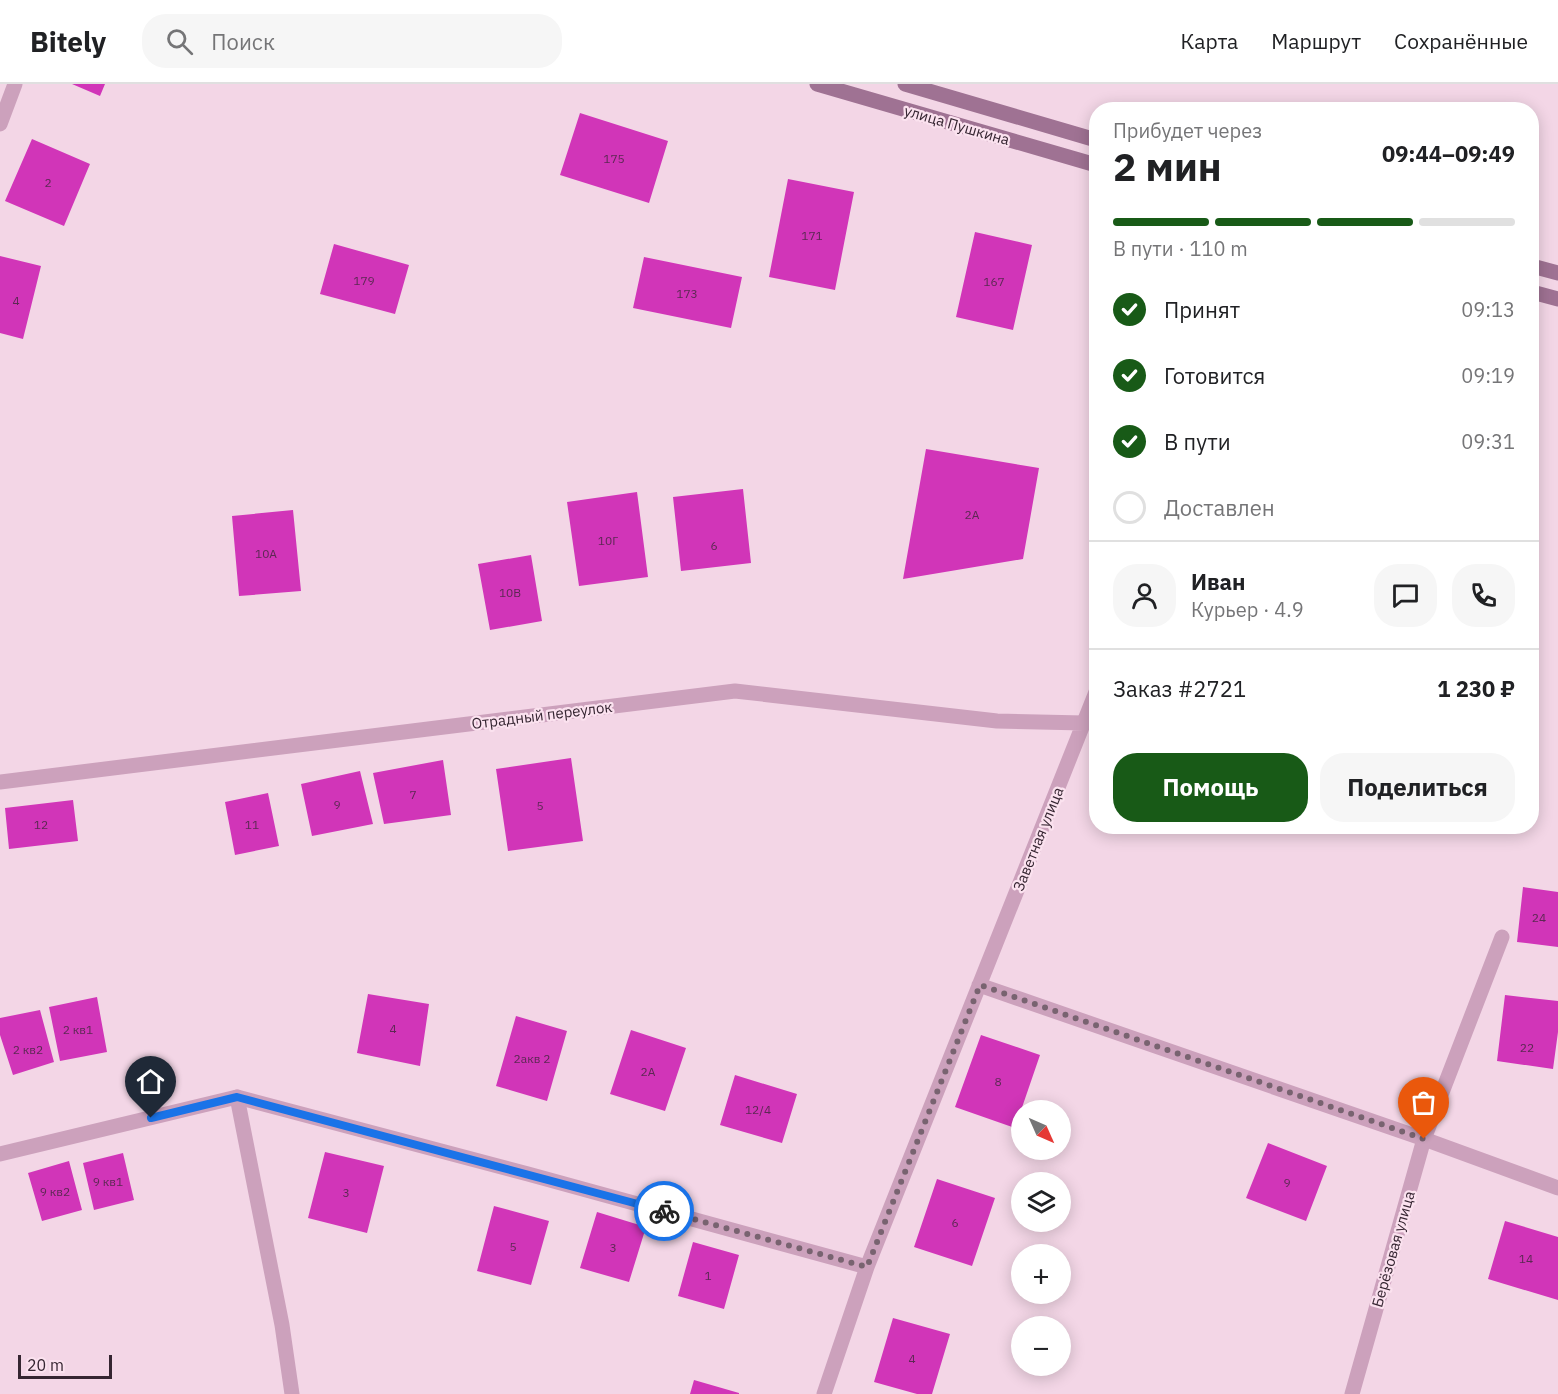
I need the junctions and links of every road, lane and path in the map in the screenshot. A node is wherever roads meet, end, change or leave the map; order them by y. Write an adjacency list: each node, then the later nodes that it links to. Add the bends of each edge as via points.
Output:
1 (15, 84): 4 (street)
2 (817, 84): 6 (street, улица Пушкина)
3 (905, 84): 5 (street)
4 (0, 124)
5 (1089, 138)
6 (1089, 163)
7 (1539, 268): 8 (street)
8 (1558, 273)
9 (1539, 294): 10 (street)
10 (1558, 299)
11 (1089, 710): 12 (street, Заветная улица)
12 (1084, 723): 13 (street, Отрадный переулок, via 997,720 735,691); 15 (street, Заветная улица)
13 (0, 782)
14 (1502, 937): 17 (street, Берёзовая улица)
15 (980, 985): 17 (street); 20 (street, Заветная улица)
16 (237, 1097): 18 (street); 20 (street); 21 (street)
17 (1424, 1139): 19 (street); 23 (street, Берёзовая улица)
18 (0, 1154)
19 (1558, 1188)
20 (867, 1267): 22 (street, Заветная улица)
21 (292, 1394)
22 (824, 1394)
23 (1352, 1394)

